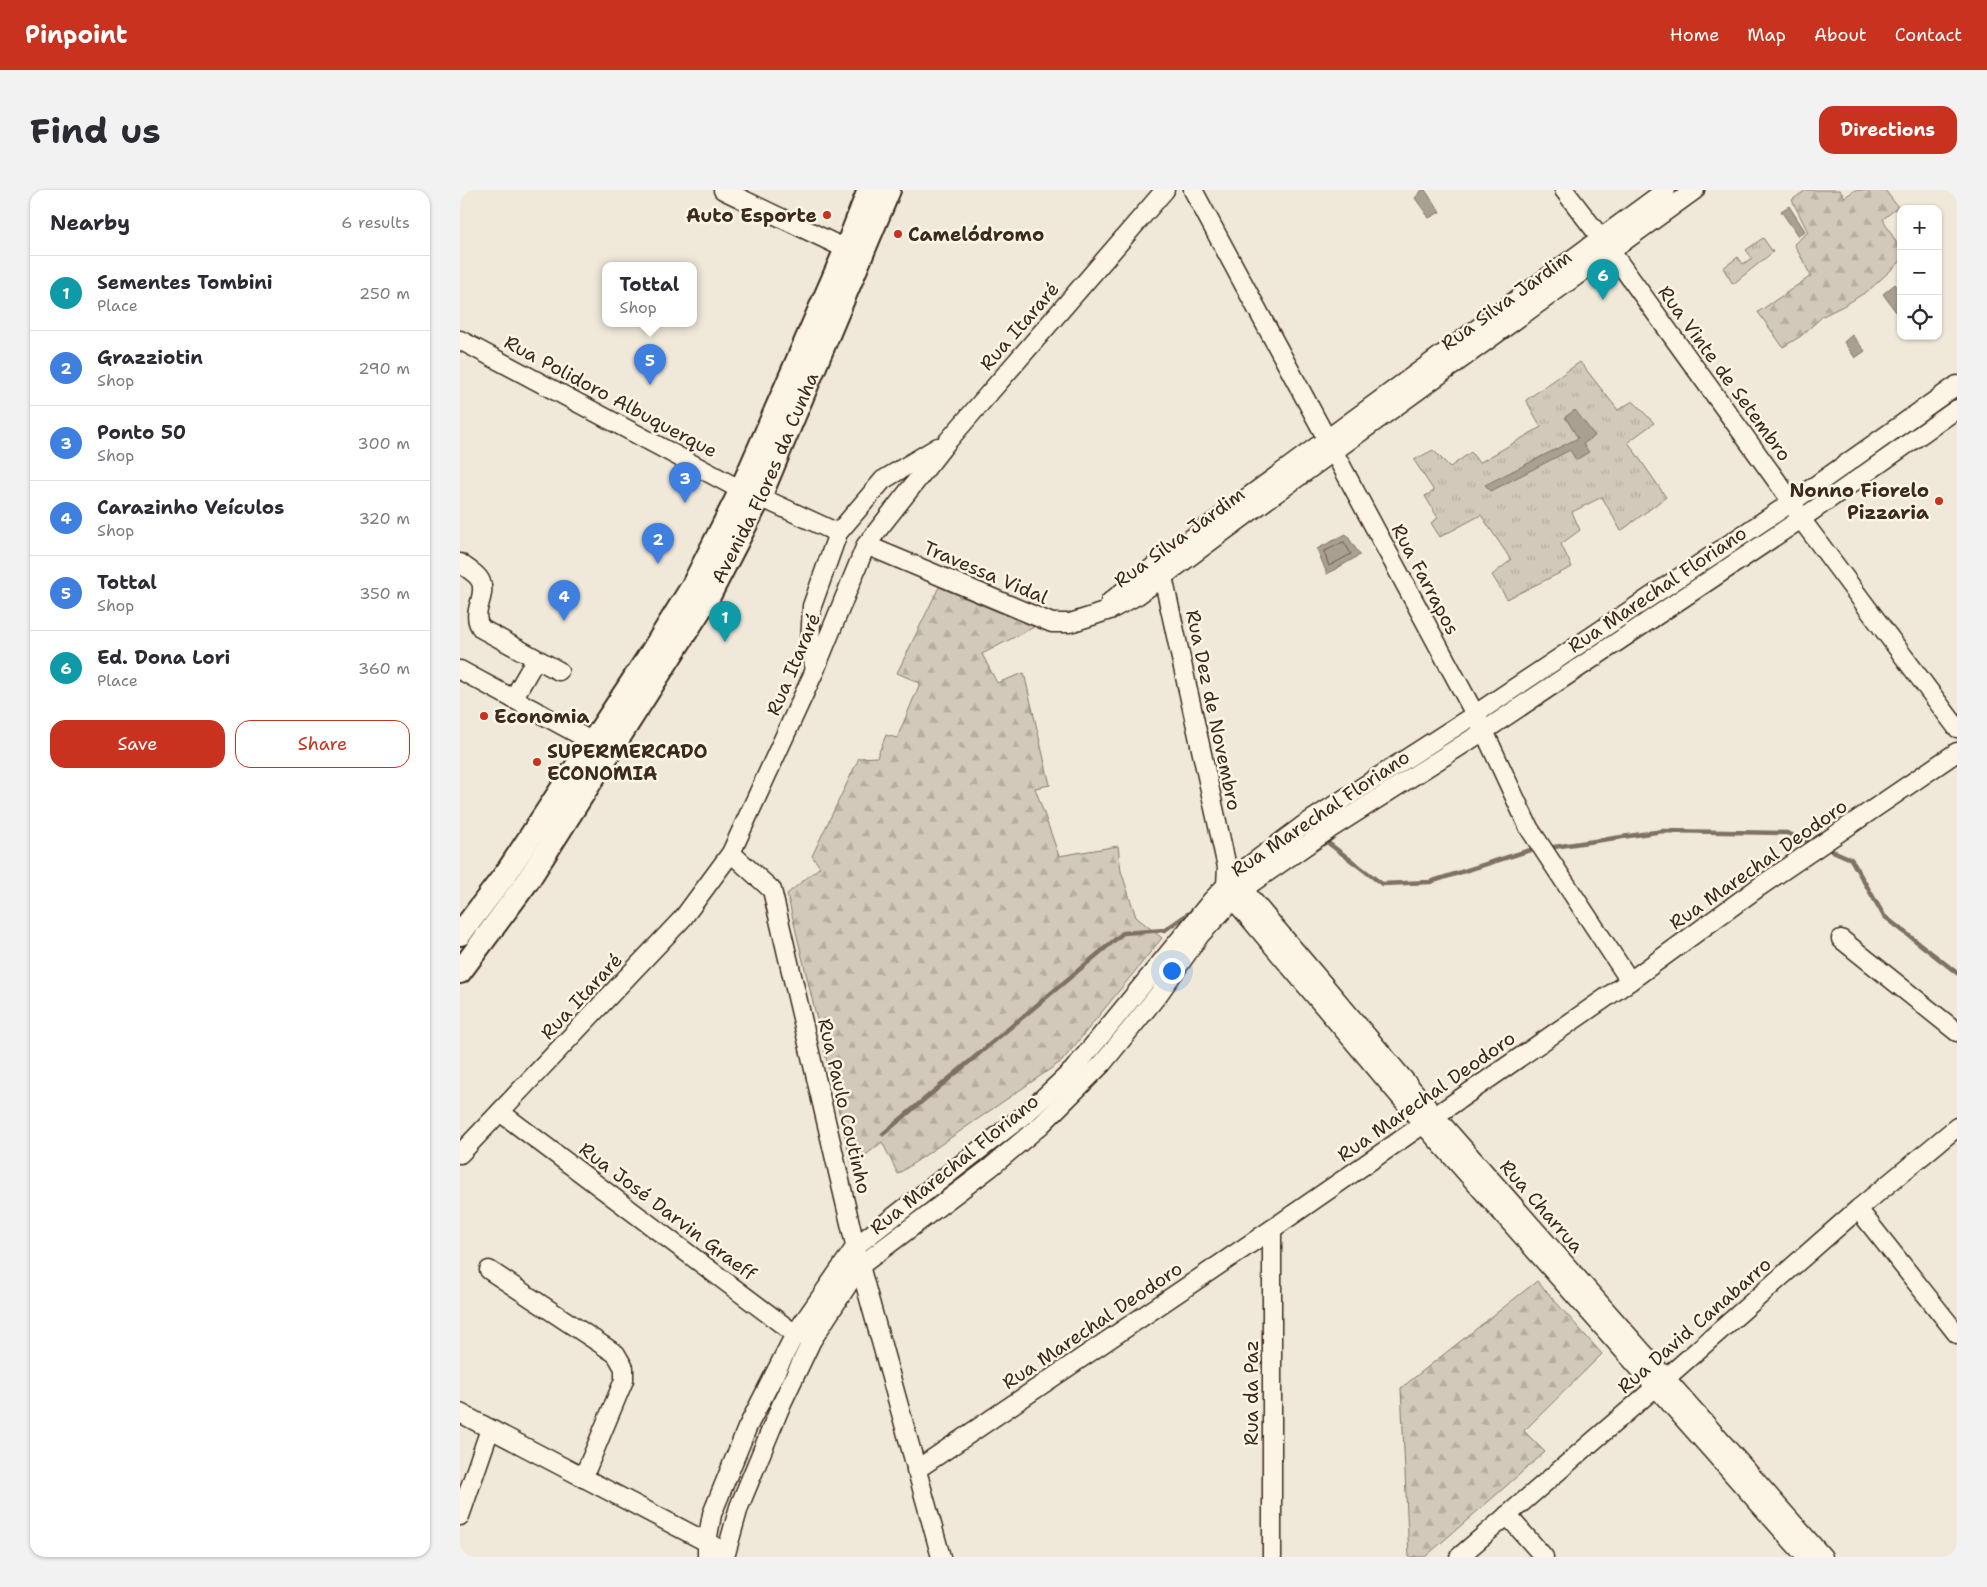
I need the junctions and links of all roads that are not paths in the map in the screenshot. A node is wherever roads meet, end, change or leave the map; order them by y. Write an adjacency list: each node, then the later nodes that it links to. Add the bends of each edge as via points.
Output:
1 (723, 190): 10 (street)
2 (869, 190): 10 (main road, Avenida Flores da Cunha)
3 (889, 190): 18 (main road, Avenida Flores da Cunha)
4 (1165, 190): 16 (street, Rua Itararé)
5 (1194, 190): 17 (street, Rua Farrapos)
6 (1564, 190): 9 (street, Rua Vinte de Setembro)
7 (1666, 190): 9 (street, Rua Silva Jardim)
8 (1695, 190): 9 (street, Rua Silva Jardim)
9 (1605, 244): 17 (street, Rua Silva Jardim); 19 (street, Rua Vinte de Setembro)
10 (846, 250): 18 (main road, Avenida Flores da Cunha)
11 (460, 340): 18 (street, Rua Polidoro Albuquerque)
12 (1957, 385): 13 (street, Rua Marechal Floriano)
13 (1927, 406): 15 (street); 19 (street, Rua Marechal Floriano)
14 (1957, 408): 15 (street, Rua Marechal Floriano)
15 (1939, 421): 20 (street, Rua Marechal Floriano)
16 (947, 442): 21 (street, via 883,480); 22 (street, Rua Itararé)
17 (1331, 445): 24 (street, Rua Silva Jardim); 35 (street, Rua Farrapos)
18 (751, 493): 21 (street); 38 (main road, Avenida Flores da Cunha, via 692,587)
19 (1792, 502): 20 (street, Rua Vinte de Setembro); 25 (street, Rua Marechal Floriano)
20 (1801, 519): 27 (street, Rua Marechal Floriano); 36 (street, Rua Vinte de Setembro)
21 (838, 533): 31 (street, via 812,606 810,644)
22 (866, 544): 26 (street, Travessa Vidal, via 1052,622 1070,623); 31 (street, Rua Itararé)
23 (460, 563): 29 (street, via 481,582 478,624)
24 (1160, 570): 26 (street, Rua Silva Jardim); 42 (street, Rua Dez de Novembro)
25 (1635, 608): 27 (street); 28 (street, Rua Marechal Floriano)
26 (1092, 616)
27 (1646, 622): 33 (street, Rua Marechal Floriano)
28 (1561, 657): 33 (street); 35 (street, Rua Marechal Floriano)
29 (536, 659): 32 (street); 34 (street)
30 (460, 670): 34 (street)
31 (815, 670): 40 (street, Rua Itararé)
32 (559, 671)
33 (1571, 672): 37 (street, Rua Marechal Floriano)
34 (513, 699): 38 (street)
35 (1474, 715): 37 (street, Rua Farrapos); 42 (street, Rua Marechal Floriano, via 1305,824)
36 (1957, 728)
37 (1484, 731): 42 (street, Rua Marechal Floriano, via 1330,829); 46 (street, Rua Farrapos, via 1529,828)
38 (602, 747): 41 (main road, Avenida Flores da Cunha)
39 (1957, 752): 46 (street, Rua Marechal Deodoro, via 1759,887)
40 (731, 853): 48 (street, Rua Itararé, via 683,918); 56 (street, Rua Paulo Coutinho, via 772,890)
41 (517, 877): 43 (main road, Avenida Flores da Cunha); 45 (main road, Avenida Flores da Cunha)
42 (1233, 883): 49 (street, Rua Marechal Floriano, via 1073,1070); 50 (street, Rua Charrua); 51 (street, Rua Marechal Floriano, via 1158,995 1102,1064)
43 (460, 934)
44 (1841, 939): 47 (street)
45 (460, 972)
46 (1630, 981): 50 (street, Rua Marechal Deodoro)
47 (1957, 1032)
48 (500, 1112): 53 (street, Rua Itararé); 59 (street, Rua José Darvin Graeff)
49 (1028, 1112): 51 (street); 56 (street, Rua Marechal Floriano)
50 (1429, 1120): 55 (street, Rua Marechal Deodoro); 62 (street, Rua Charrua)
51 (1041, 1125): 57 (street, Rua Marechal Floriano)
52 (1957, 1126): 54 (street, Rua David Canabarro)
53 (460, 1154)
54 (1858, 1209): 60 (street); 62 (street, Rua David Canabarro)
55 (1272, 1229): 65 (street, Rua Marechal Deodoro); 73 (street, Rua da Paz)
56 (856, 1246): 57 (street, Rua Paulo Coutinho); 59 (street, Rua Marechal Floriano)
57 (860, 1266): 61 (street, Rua Marechal Floriano); 65 (street, Rua Paulo Coutinho)
58 (489, 1270): 66 (street, via 616,1354 624,1368 624,1380)
59 (795, 1334): 61 (street, Rua José Darvin Graeff); 70 (street, Rua Marechal Floriano, via 747,1428 712,1514)
60 (1957, 1334)
61 (812, 1340): 71 (street, Rua Marechal Floriano, via 738,1507)
62 (1660, 1383): 67 (street, Rua David Canabarro); 69 (street, Rua Charrua)
63 (460, 1413): 64 (street)
64 (490, 1429): 66 (street); 68 (street)
65 (916, 1470): 72 (street, Rua Paulo Coutinho)
66 (583, 1478): 70 (street)
67 (1507, 1515): 74 (street, Rua David Canabarro); 75 (street)
68 (460, 1516)
69 (1805, 1549): 76 (street, Rua Charrua)
70 (707, 1550): 71 (street)
71 (725, 1554)
72 (941, 1557)
73 (1272, 1557)
74 (1459, 1557)
75 (1544, 1557)
76 (1824, 1557)

